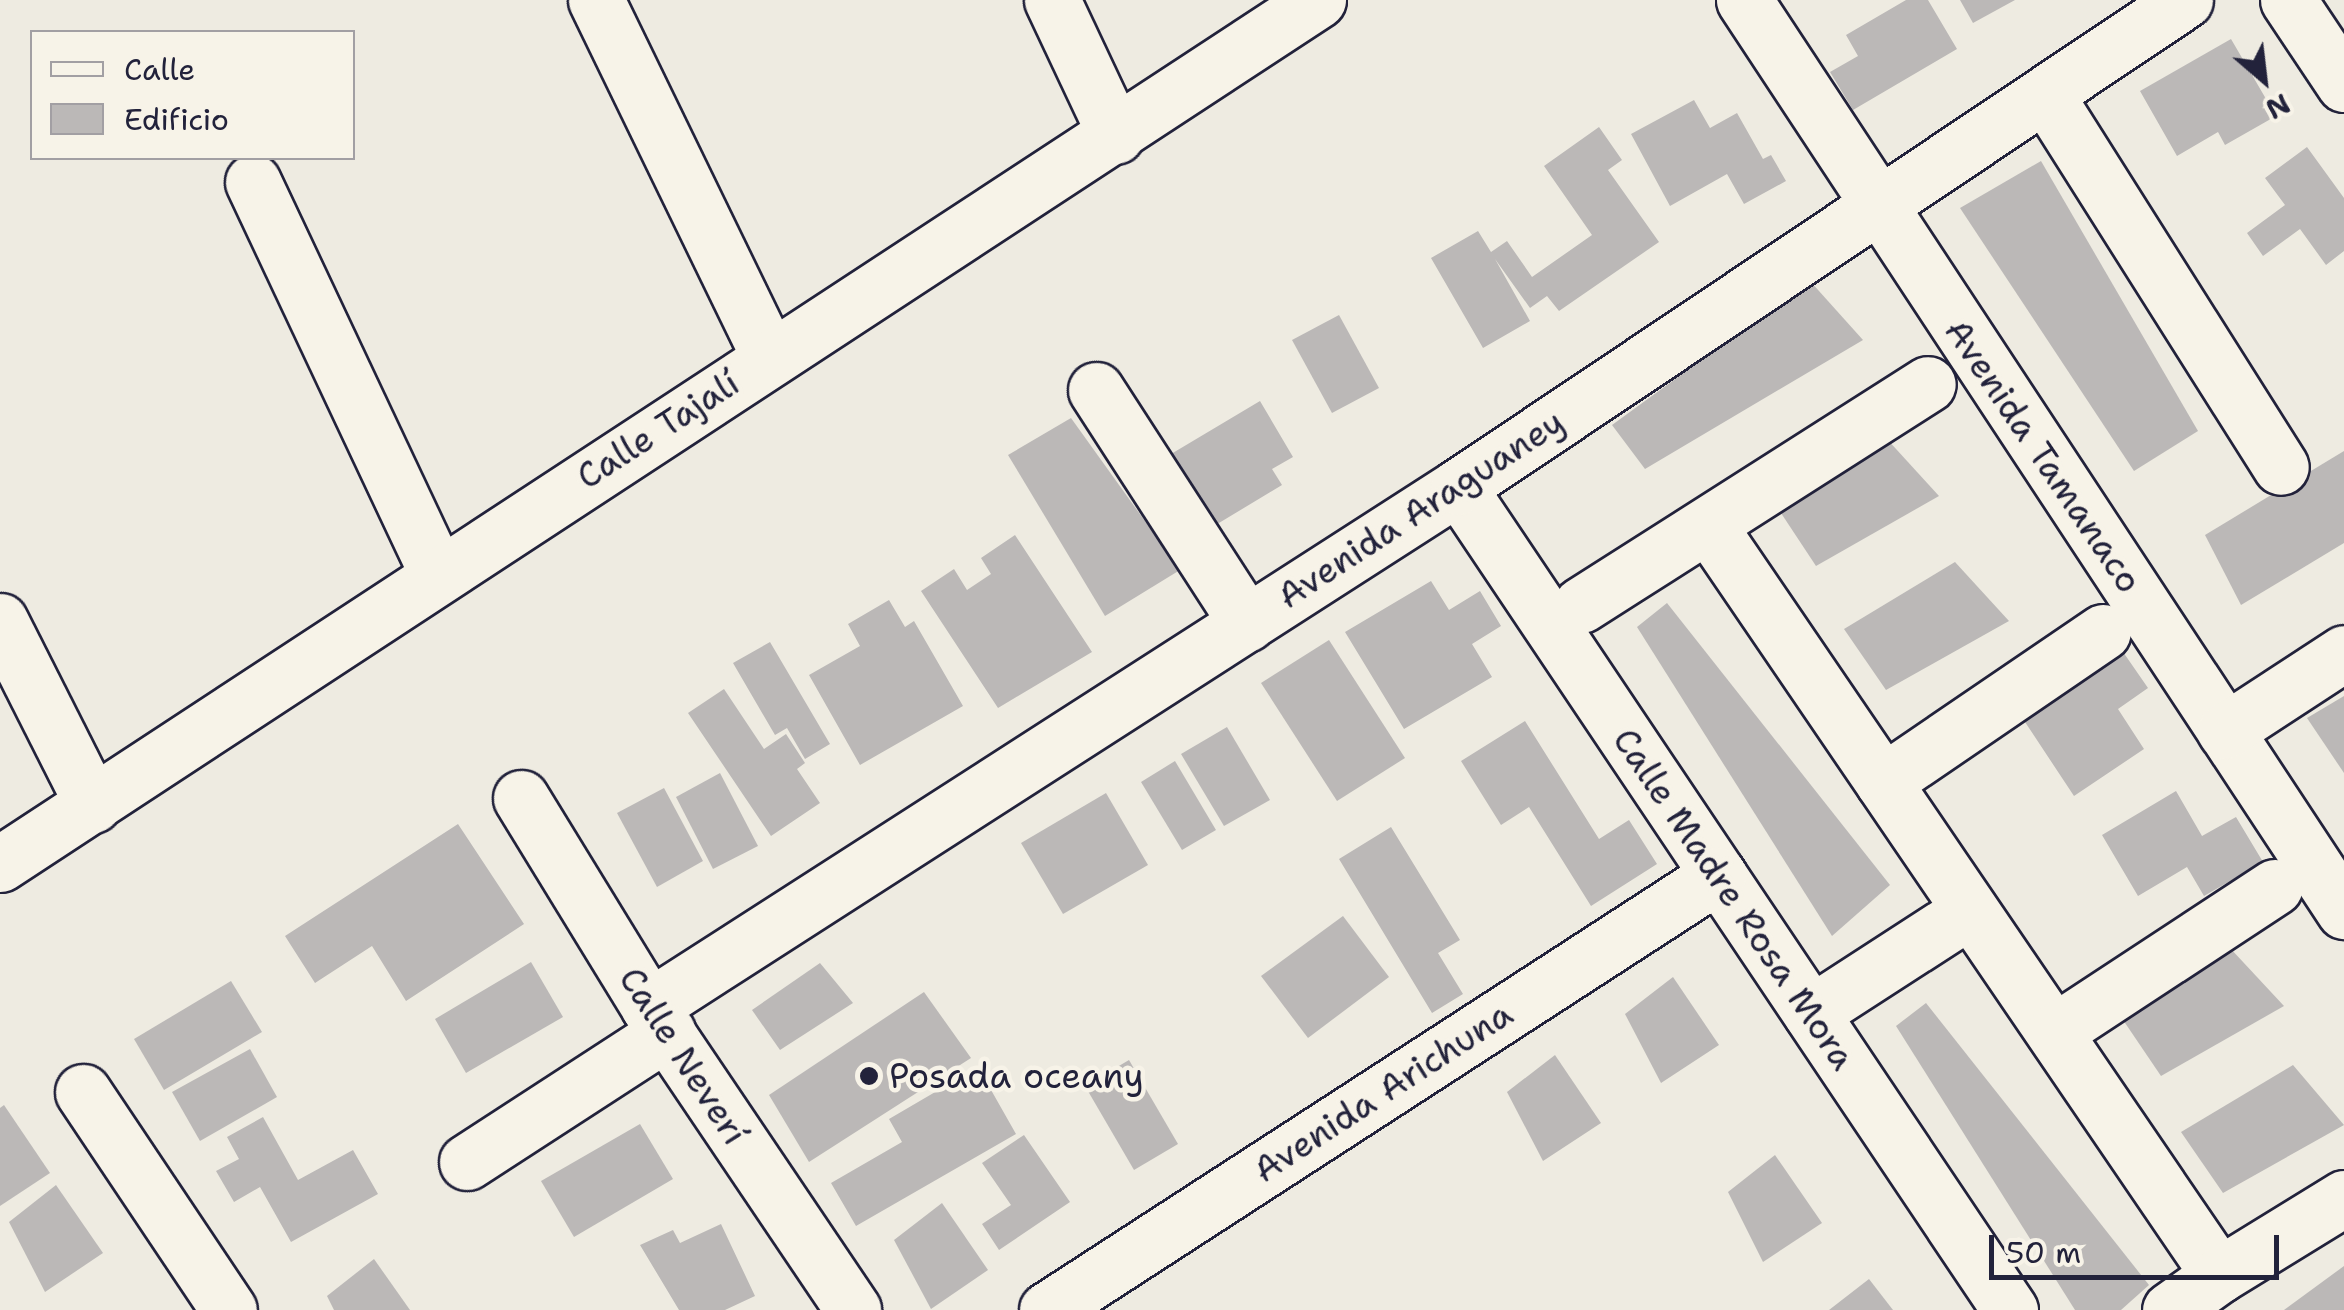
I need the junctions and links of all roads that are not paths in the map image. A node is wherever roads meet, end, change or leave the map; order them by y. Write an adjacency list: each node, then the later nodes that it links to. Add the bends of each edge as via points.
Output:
1 (596, 0): 12 (street)
2 (1052, 0): 9 (street)
3 (1318, 0): 9 (street, Calle Tajalí)
4 (1744, 0): 11 (street, Avenida Tamanaco)
5 (2185, 0): 8 (street, Avenida Araguaney)
6 (2288, 0): 7 (street)
7 (2344, 84)
8 (2045, 94): 11 (street, Avenida Araguaney); 15 (street)
9 (1116, 136): 12 (street, Calle Tajalí)
10 (252, 182): 18 (street)
11 (1876, 206): 16 (street, Avenida Araguaney); 24 (street, Avenida Tamanaco)
12 (770, 358): 18 (street, Calle Tajalí)
13 (1928, 384): 17 (street)
14 (1096, 390): 21 (street)
15 (2281, 467)
16 (1458, 487): 21 (street, Avenida Araguaney); 29 (street, Calle Madre Rosa Mora)
17 (1710, 528): 19 (street); 25 (street)
18 (438, 573): 27 (street, Calle Tajalí)
19 (1581, 605)
20 (0, 621): 27 (street)
21 (1246, 623): 34 (street, Avenida Araguaney)
22 (2103, 632): 25 (street)
23 (2344, 653): 24 (street)
24 (2224, 731): 32 (street, Avenida Tamanaco)
25 (1882, 782): 31 (street)
26 (521, 798): 34 (street, Calle Neverí)
27 (93, 805): 28 (street, Calle Tajalí)
28 (0, 864)
29 (1718, 874): 33 (street, Calle Madre Rosa Mora); 42 (street, Avenida Arichuna)
30 (2276, 888): 35 (street)
31 (1970, 910): 33 (street); 35 (street)
32 (2344, 911)
33 (1811, 1013): 43 (street, Calle Madre Rosa Mora)
34 (658, 1020): 37 (street, Avenida Araguaney); 41 (street, Calle Neverí)
35 (2054, 1032): 39 (street)
36 (82, 1092): 40 (street)
37 (467, 1162)
38 (2344, 1198): 39 (street)
39 (2219, 1275): 44 (street)
40 (211, 1304)
41 (852, 1310)
42 (1048, 1310)
43 (2010, 1310)
44 (2170, 1310)

